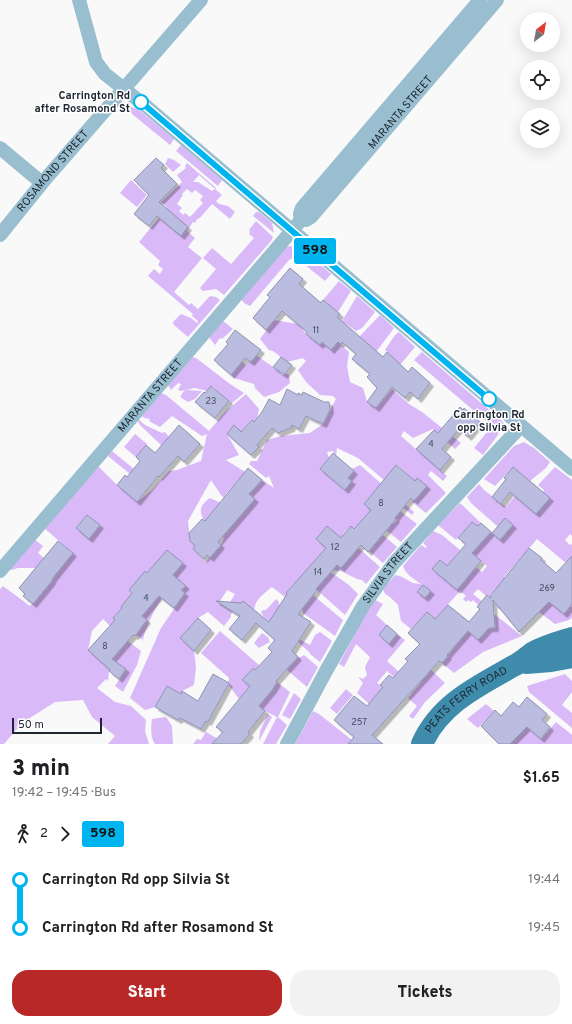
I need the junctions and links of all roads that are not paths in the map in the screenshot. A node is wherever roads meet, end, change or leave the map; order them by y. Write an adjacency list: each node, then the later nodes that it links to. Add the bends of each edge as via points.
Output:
1 (78, 0): 5 (street, via 96,62 105,74)
2 (201, 0): 5 (street, ROSAMOND STREET)
3 (480, 0): 8 (street, MARANTA STREET, via 302,208)
4 (497, 0): 8 (street, MARANTA STREET, via 311,217)
5 (125, 89): 7 (street, ROSAMOND STREET); 9 (street)
6 (0, 148): 7 (street)
7 (42, 183): 10 (street, ROSAMOND STREET)
8 (301, 220): 9 (street, MARANTA STREET)
9 (292, 231): 11 (street); 13 (street, MARANTA STREET)
10 (0, 235)
11 (521, 426): 12 (street); 18 (street, SILVIA STREET, via 394,563 363,606)
12 (572, 469)
13 (0, 571)
14 (572, 629): 17 (main road)
15 (572, 638): 17 (main road, PEATS FERRY ROAD)
16 (572, 657): 17 (main road, PEATS FERRY ROAD, via 551,661)
17 (526, 658): 19 (main road, PEATS FERRY ROAD, via 462,696 441,715)
18 (287, 744)
19 (422, 744)

